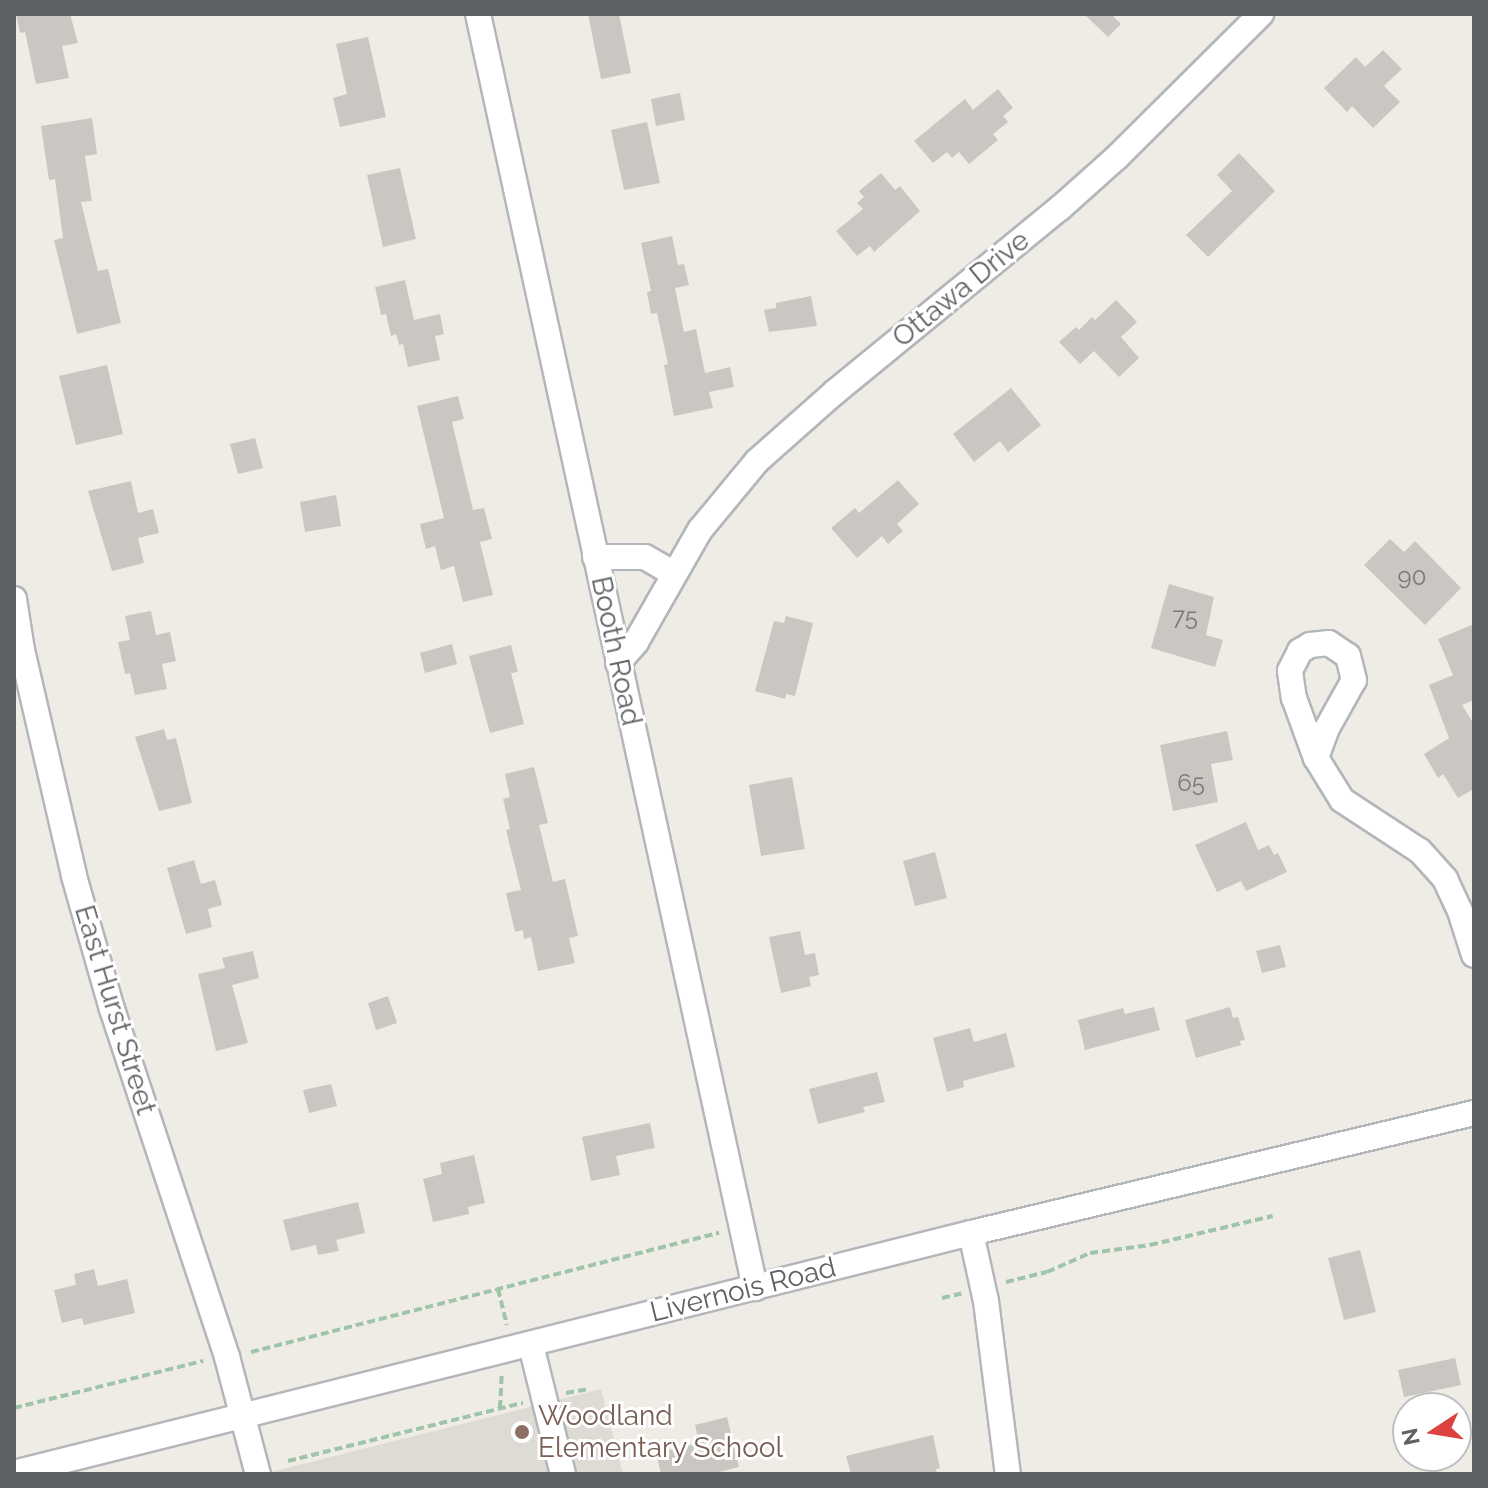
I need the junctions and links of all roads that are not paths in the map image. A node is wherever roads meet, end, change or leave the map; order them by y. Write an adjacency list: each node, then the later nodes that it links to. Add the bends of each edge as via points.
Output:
1 (478, 14): 3 (street, Booth Road)
2 (1261, 14): 4 (street, Ottawa Drive, via 1060,208 775,443 722,501)
3 (595, 557): 4 (street, via 645,557); 6 (street, Booth Road)
4 (673, 573): 6 (street, Ottawa Drive, via 636,642)
5 (14, 599): 13 (street, East Hurst Street, via 74,876)
6 (618, 663): 11 (street, Booth Road)
7 (1316, 758): 8 (street, via 1342,800 1420,851 1445,879)
8 (1474, 955)
9 (1474, 1113): 10 (street, Livernois Road)
10 (971, 1233): 11 (street, Livernois Road); 15 (street)
11 (755, 1288): 12 (street, Livernois Road)
12 (531, 1345): 13 (street, Livernois Road); 18 (street)
13 (243, 1414): 14 (street, Livernois Road); 17 (street, East Hurst Street)
14 (61, 1468): 16 (street, Livernois Road)
15 (1010, 1472)
16 (14, 1473)
17 (258, 1474)
18 (563, 1474)

